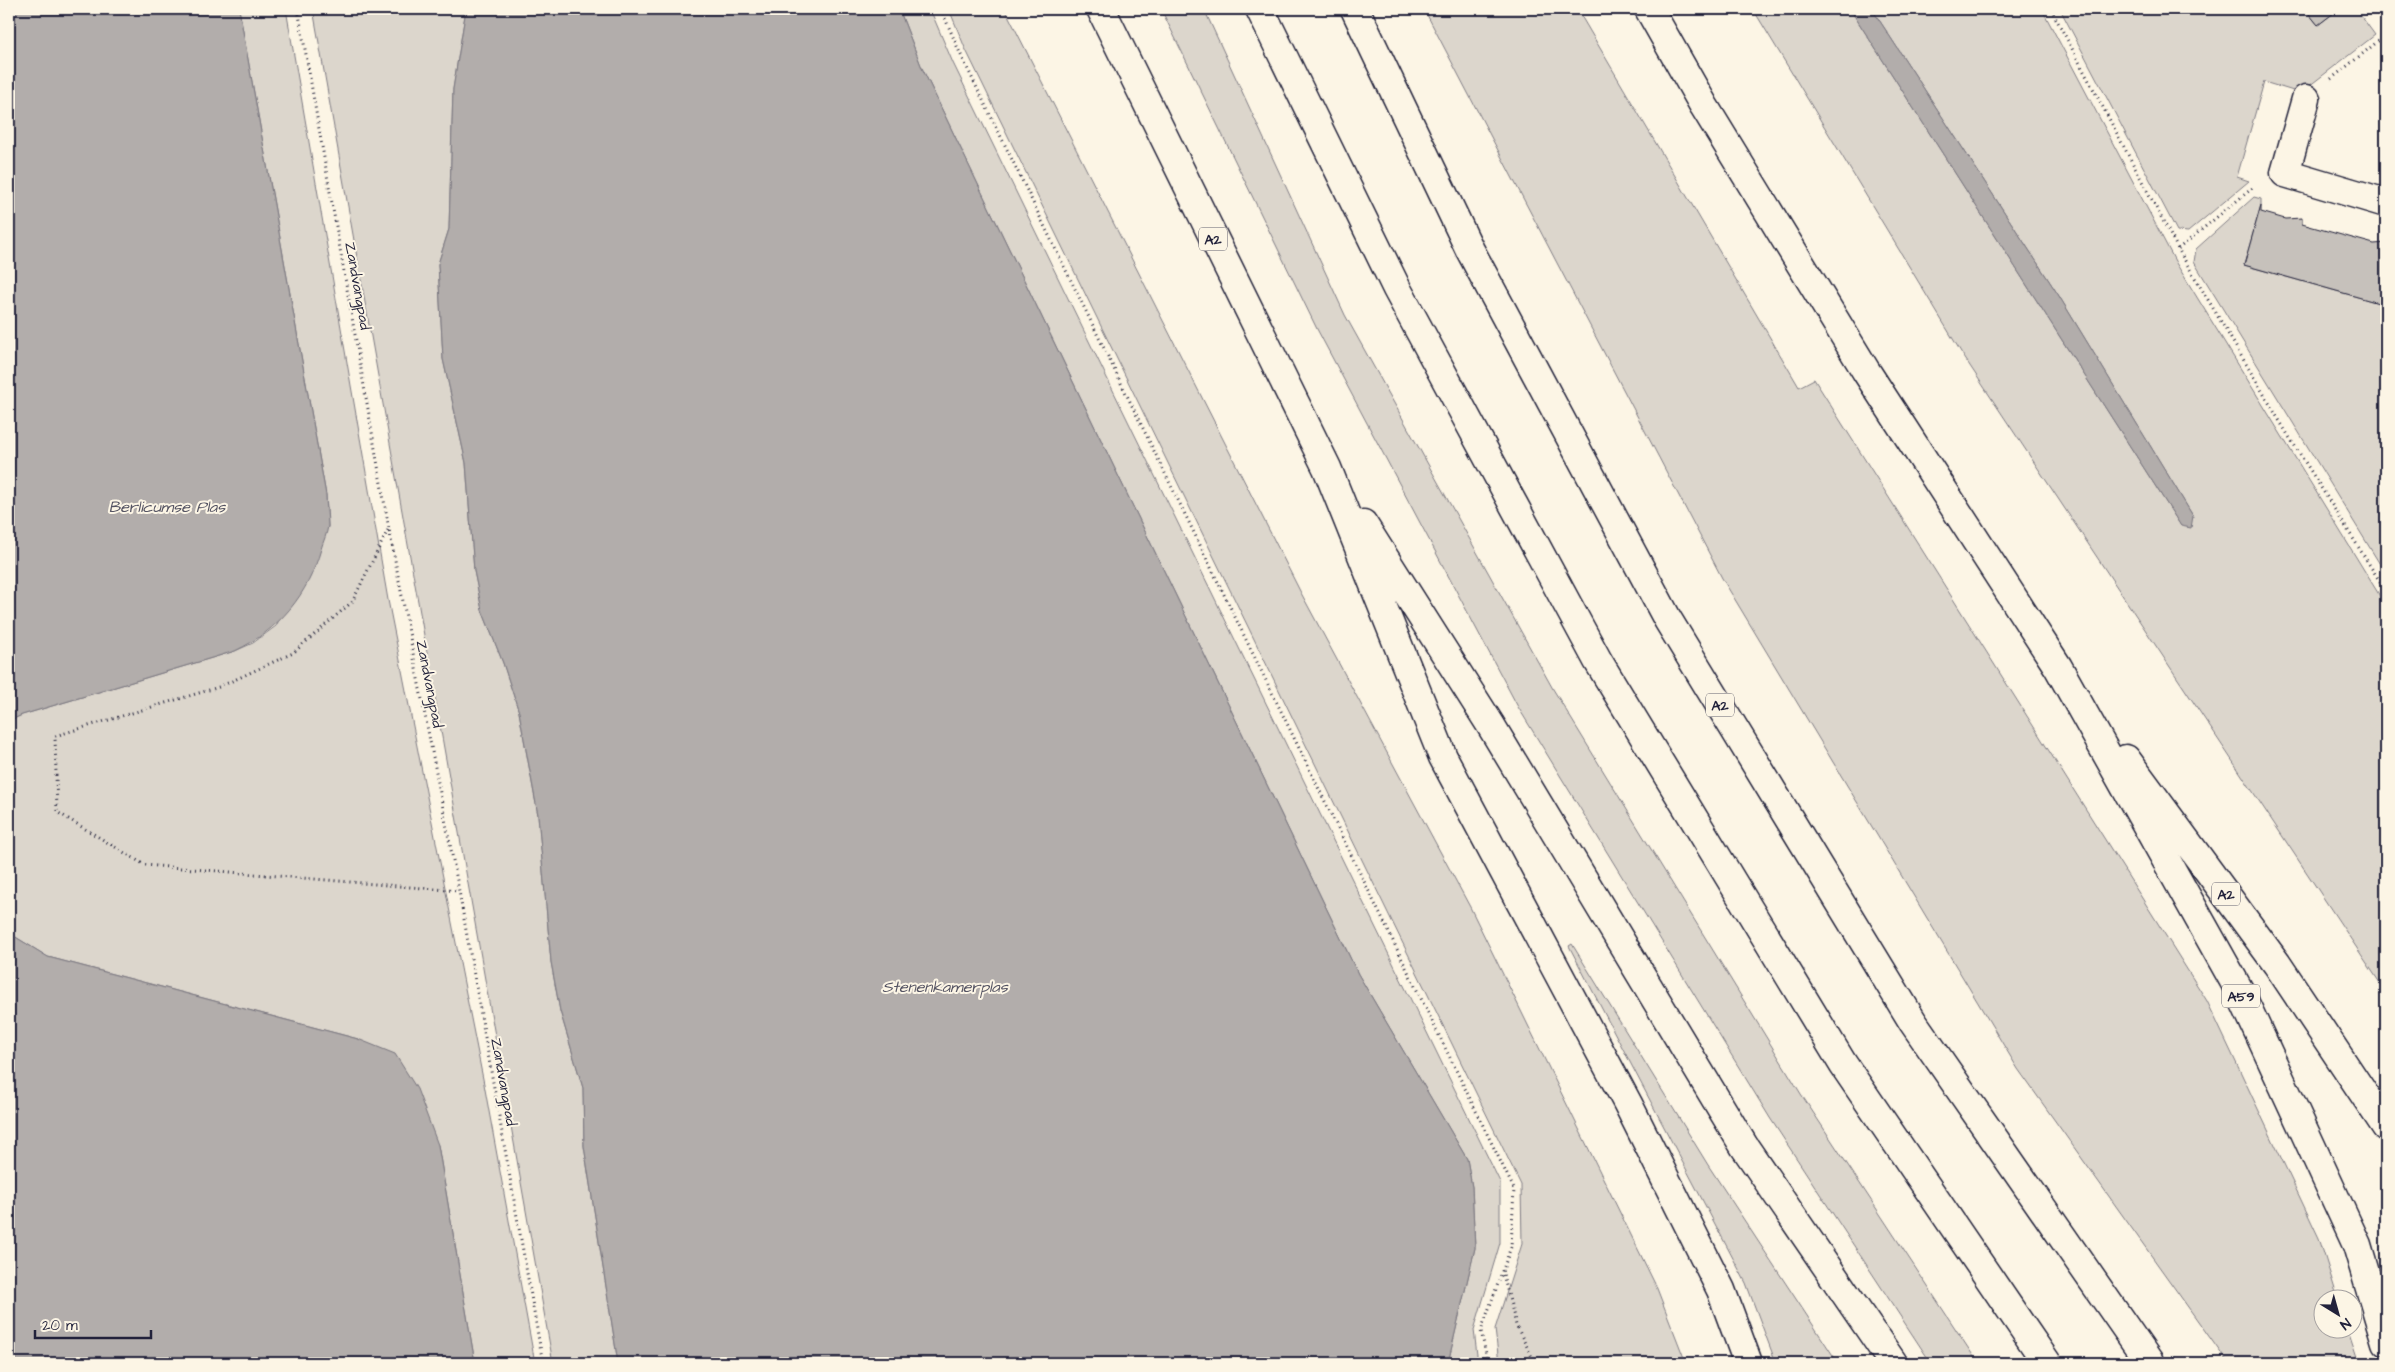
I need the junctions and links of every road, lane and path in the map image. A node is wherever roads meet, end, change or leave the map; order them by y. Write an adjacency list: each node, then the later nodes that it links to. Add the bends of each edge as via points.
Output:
1 (298, 9): 14 (path, Zandvangpad)
2 (941, 9): 19 (path, via 1514,1188 1511,1247)
3 (1101, 9): 13 (main road, A2)
4 (1260, 9): 26 (main road, via 1397,289 1598,661 1843,1064)
5 (1355, 9): 27 (main road, A2, via 1470,250 1668,620 1914,1022)
6 (1649, 9): 16 (main road, A2, via 1704,106 1861,362)
7 (2051, 9): 12 (path)
8 (2386, 35): 9 (path)
9 (2306, 99): 10 (main road)
10 (2285, 173): 11 (main road); 12 (path, via 2262,180)
11 (2386, 203)
12 (2178, 249): 15 (path, via 2288,435)
13 (1327, 468): 24 (main road, A2, via 1443,757 1632,1112 1721,1290); 25 (main road, A2, via 1490,724 1744,1146)
14 (389, 529): 17 (path, Zandvangpad); 17 (path, via 352,602 293,653 219,687 55,736 57,812 145,865)
15 (2386, 591)
16 (2058, 667): 18 (main road, A2, via 2277,964); 20 (main road, A59, via 2239,990 2357,1246)
17 (458, 891): 21 (path, Zandvangpad)
18 (2386, 1127)
19 (1502, 1270): 22 (path, via 1481,1331); 23 (path, via 1516,1325)
20 (2386, 1342)
21 (543, 1363)
22 (1488, 1363)
23 (1535, 1363)
24 (1748, 1363)
25 (1893, 1363)
26 (2047, 1363)
27 (2150, 1363)

